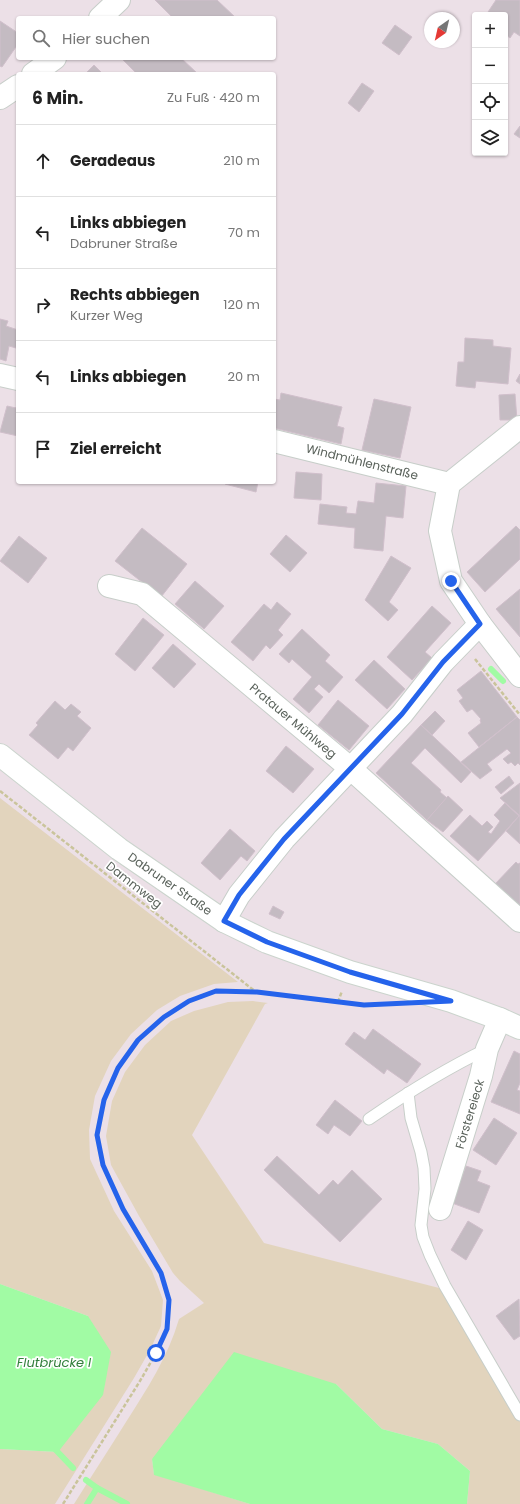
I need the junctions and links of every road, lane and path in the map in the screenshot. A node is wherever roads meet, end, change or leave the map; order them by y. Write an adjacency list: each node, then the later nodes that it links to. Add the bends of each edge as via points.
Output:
1 (118, 0): 2 (street)
2 (102, 16)
3 (52, 60): 4 (street)
4 (37, 72)
5 (0, 375): 6 (street)
6 (16, 379)
7 (520, 427): 9 (street)
8 (276, 441): 9 (street, Windmühlenstraße)
9 (449, 484): 11 (street, via 440,531 451,581)
10 (109, 586): 16 (street, Pratauer Mühlweg, via 142,594)
11 (480, 624): 12 (street); 13 (street)
12 (462, 643): 14 (path); 16 (street, via 443,662 402,714)
13 (520, 676)
14 (520, 715)
15 (0, 755): 18 (street, Dabruner Straße, via 119,849)
16 (350, 768): 18 (street, via 284,839 239,895); 19 (street, Pratauer Mühlweg)
17 (0, 791): 20 (path, Dammweg)
18 (224, 921): 22 (street, Dabruner Straße, via 267,942 350,972 451,1001)
19 (520, 921)
20 (257, 992): 21 (path, via 364,1005); 29 (path, via 216,991 189,1001 164,1017 138,1040 118,1068 104,1100 97,1135 103,1165 123,1209 161,1273 169,1300 167,1329 140,1381)
21 (380, 1004)
22 (500, 1019): 23 (street, Dabruner Straße); 24 (street, Förstereieck)
23 (520, 1028)
24 (487, 1049): 25 (lane, via 455,1064); 27 (street, Förstereieck, via 482,1076)
25 (408, 1093): 26 (lane); 28 (lane, via 411,1118 424,1168 425,1189 421,1225 423,1237 445,1286)
26 (369, 1119)
27 (440, 1209)
28 (520, 1415)
29 (63, 1504)

